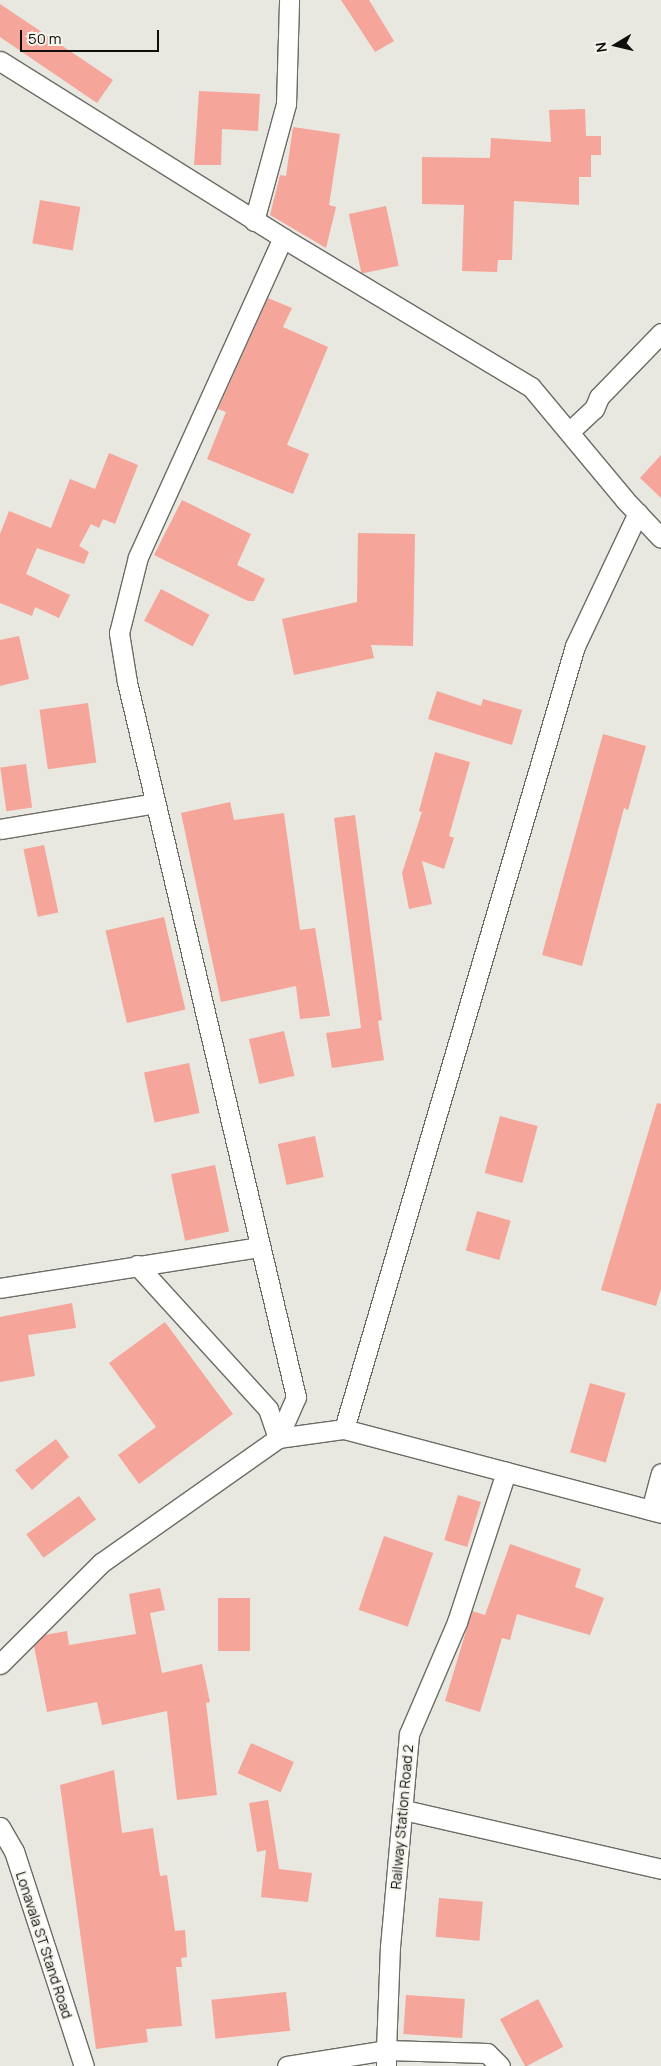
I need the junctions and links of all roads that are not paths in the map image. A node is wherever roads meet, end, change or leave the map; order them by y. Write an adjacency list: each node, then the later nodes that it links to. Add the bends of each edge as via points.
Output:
1 (289, 0): 3 (street, via 286,104)
2 (0, 61): 3 (street)
3 (254, 221): 4 (street)
4 (283, 238): 6 (street, via 531,387); 9 (street, via 138,557 119,633)
5 (661, 333): 6 (street, via 599,398 594,409)
6 (569, 432): 7 (street)
7 (638, 513): 8 (street); 14 (street, via 575,646)
8 (661, 538)
9 (155, 803): 10 (street); 11 (street)
10 (0, 829)
11 (259, 1247): 12 (street); 15 (street, via 296,1397)
12 (137, 1265): 13 (street); 15 (street, via 268,1409)
13 (0, 1288)
14 (344, 1429): 15 (street); 16 (street)
15 (278, 1438): 19 (street, via 101,1563)
16 (506, 1472): 18 (street); 20 (street, Railway Station Road 2, via 457,1622 408,1734)
17 (661, 1473): 18 (street)
18 (656, 1511)
19 (0, 1664)
20 (404, 1810): 22 (street); 23 (street, Railway Station Road 2, via 390,1947)
21 (0, 1827): 24 (street, Lonavala ST Stand Road, via 14,1851)
22 (661, 1868)
23 (386, 2058): 25 (street); 26 (street, via 487,2053)
24 (84, 2066)
25 (287, 2066)
26 (500, 2066)

